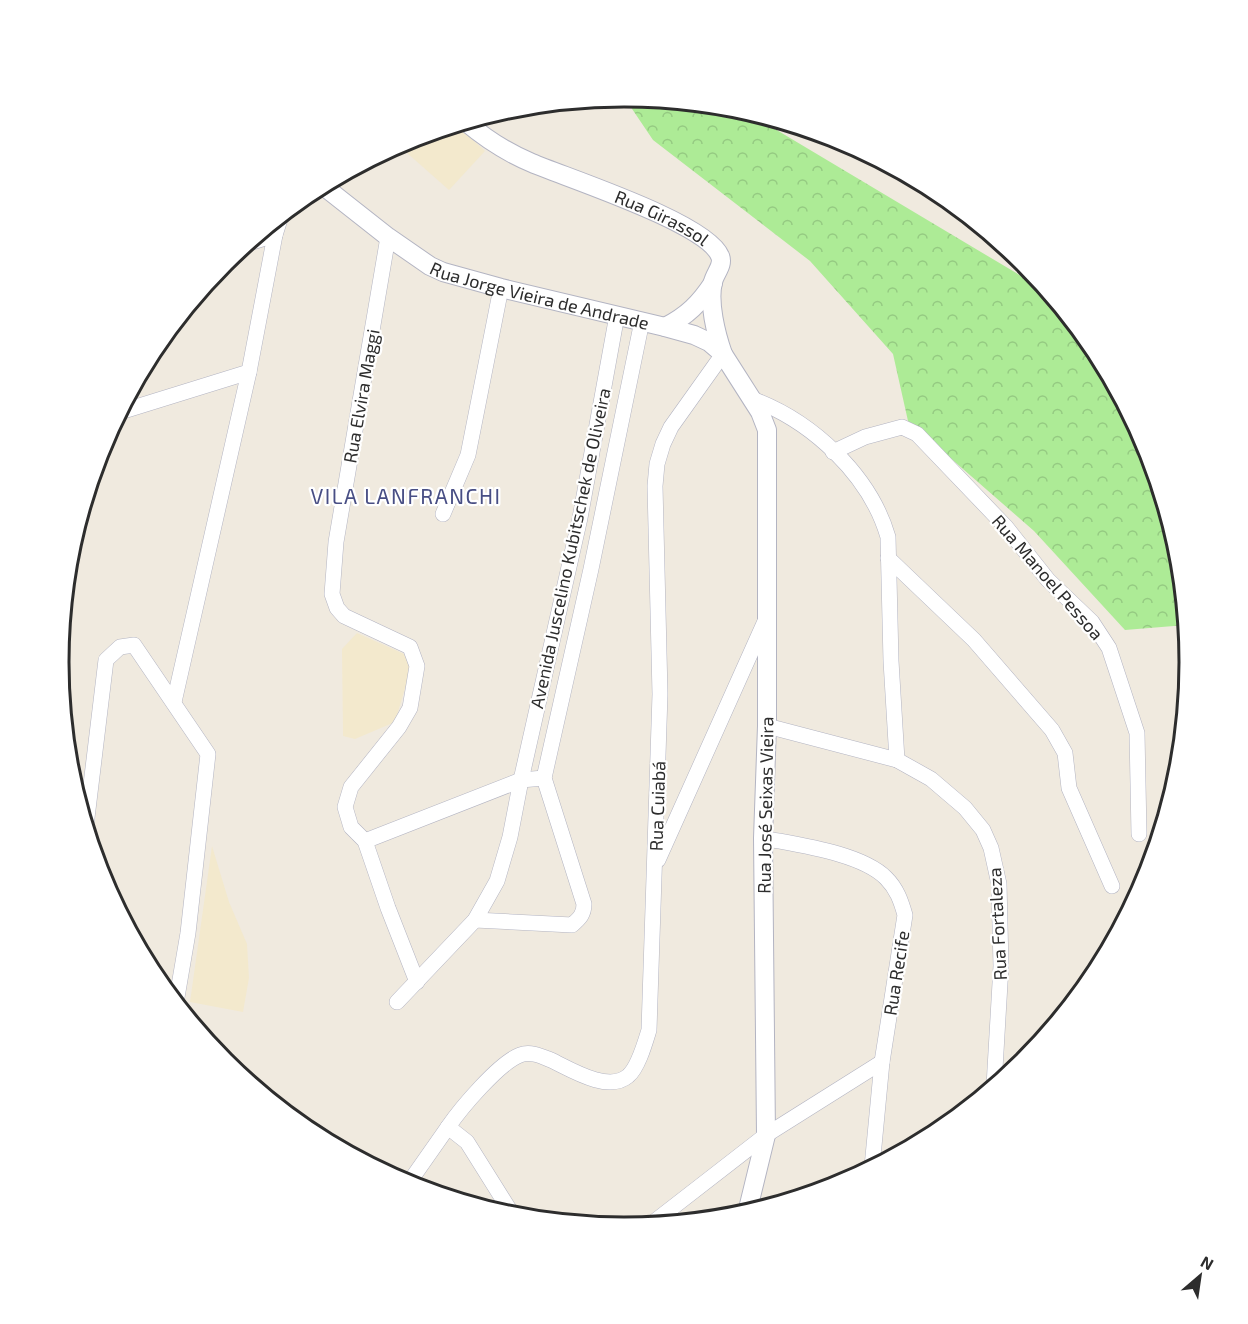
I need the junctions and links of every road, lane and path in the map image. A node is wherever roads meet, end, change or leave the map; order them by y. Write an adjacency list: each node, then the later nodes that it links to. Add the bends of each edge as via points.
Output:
1 (473, 128): 7 (street, Rua Girassol, via 531,163 609,191 695,233 720,256 721,265)
2 (330, 192): 6 (street, Rua Jorge Vieira de Andrade)
3 (276, 230): 4 (street)
4 (274, 235): 5 (street); 13 (street)
5 (268, 237)
6 (388, 237): 8 (street, Rua Jorge Vieira de Andrade, via 443,272); 30 (street, Rua Elvira Maggi, via 336,542 332,594 344,616 410,647 417,666 410,708 351,787 345,807 351,827)
7 (713, 283): 11 (street, via 691,312); 12 (street, Rua Girassol, via 713,324)
8 (501, 288): 9 (street, Rua Jorge Vieira de Andrade); 17 (street, via 468,455)
9 (617, 315): 10 (street, Rua Jorge Vieira de Andrade); 18 (street, Avenida Juscelino Kubitschek de Oliveira)
10 (642, 321): 11 (street, Rua Jorge Vieira de Andrade); 19 (street, Avenida Juscelino Kubitschek de Oliveira)
11 (665, 327): 12 (street, Rua Jorge Vieira de Andrade, via 694,335)
12 (723, 354): 14 (street, Rua Jorge Vieira de Andrade); 31 (street, Rua Cuiabá, via 672,427 657,464 654,509 660,694)
13 (249, 372): 15 (street); 22 (street)
14 (752, 399): 16 (street, via 793,418); 21 (street, Rua José Seixas Vieira, via 767,430)
15 (130, 409)
16 (833, 452): 20 (street, via 849,467 882,518 888,537); 28 (street, Rua Manoel Pessoa, via 865,437 902,427 916,434 1006,527 1048,580 1092,622 1109,648 1137,733)
17 (443, 513)
18 (580, 518): 19 (street); 26 (street, Avenida Juscelino Kubitschek de Oliveira)
19 (601, 521): 25 (street, Avenida Juscelino Kubitschek de Oliveira)
20 (888, 558): 24 (street); 32 (street, via 974,640 1052,730 1065,753 1070,788)
21 (766, 619): 23 (street, Rua José Seixas Vieira); 31 (street)
22 (174, 702): 27 (street, via 134,645 120,647 106,660); 35 (street, via 208,754)
23 (766, 726): 24 (street, Rua Fortaleza); 29 (street, Rua José Seixas Vieira)
24 (897, 760): 38 (street, Rua Fortaleza, via 931,779 965,808 983,830 991,848 999,885 1001,966)
25 (544, 778): 26 (street); 33 (street, via 584,912 572,925)
26 (521, 780): 30 (street); 33 (street, Avenida Juscelino Kubitschek de Oliveira, via 497,881)
27 (88, 807)
28 (1138, 834)
29 (763, 838): 37 (street, Rua Recife, via 868,866 886,878 899,895 905,915); 40 (street, Rua José Seixas Vieira)
30 (365, 841): 34 (street, Rua Elvira Maggi)
31 (655, 867): 39 (street, Rua Cuiabá, via 649,1030 629,1076 614,1083 594,1080 538,1054 521,1054 505,1064)
32 (1112, 886)
33 (476, 920): 34 (street, Avenida Juscelino Kubitschek de Oliveira)
34 (417, 982): 36 (street, Avenida Juscelino Kubitschek de Oliveira)
35 (178, 991)
36 (398, 1002)
37 (882, 1062): 40 (street); 41 (street, Rua Recife)
38 (995, 1075)
39 (448, 1126): 42 (street); 44 (street, via 467,1142)
40 (766, 1135): 43 (street, Rua José Seixas Vieira); 45 (street)
41 (873, 1158)
42 (414, 1176)
43 (750, 1202)
44 (506, 1204)
45 (662, 1216)

